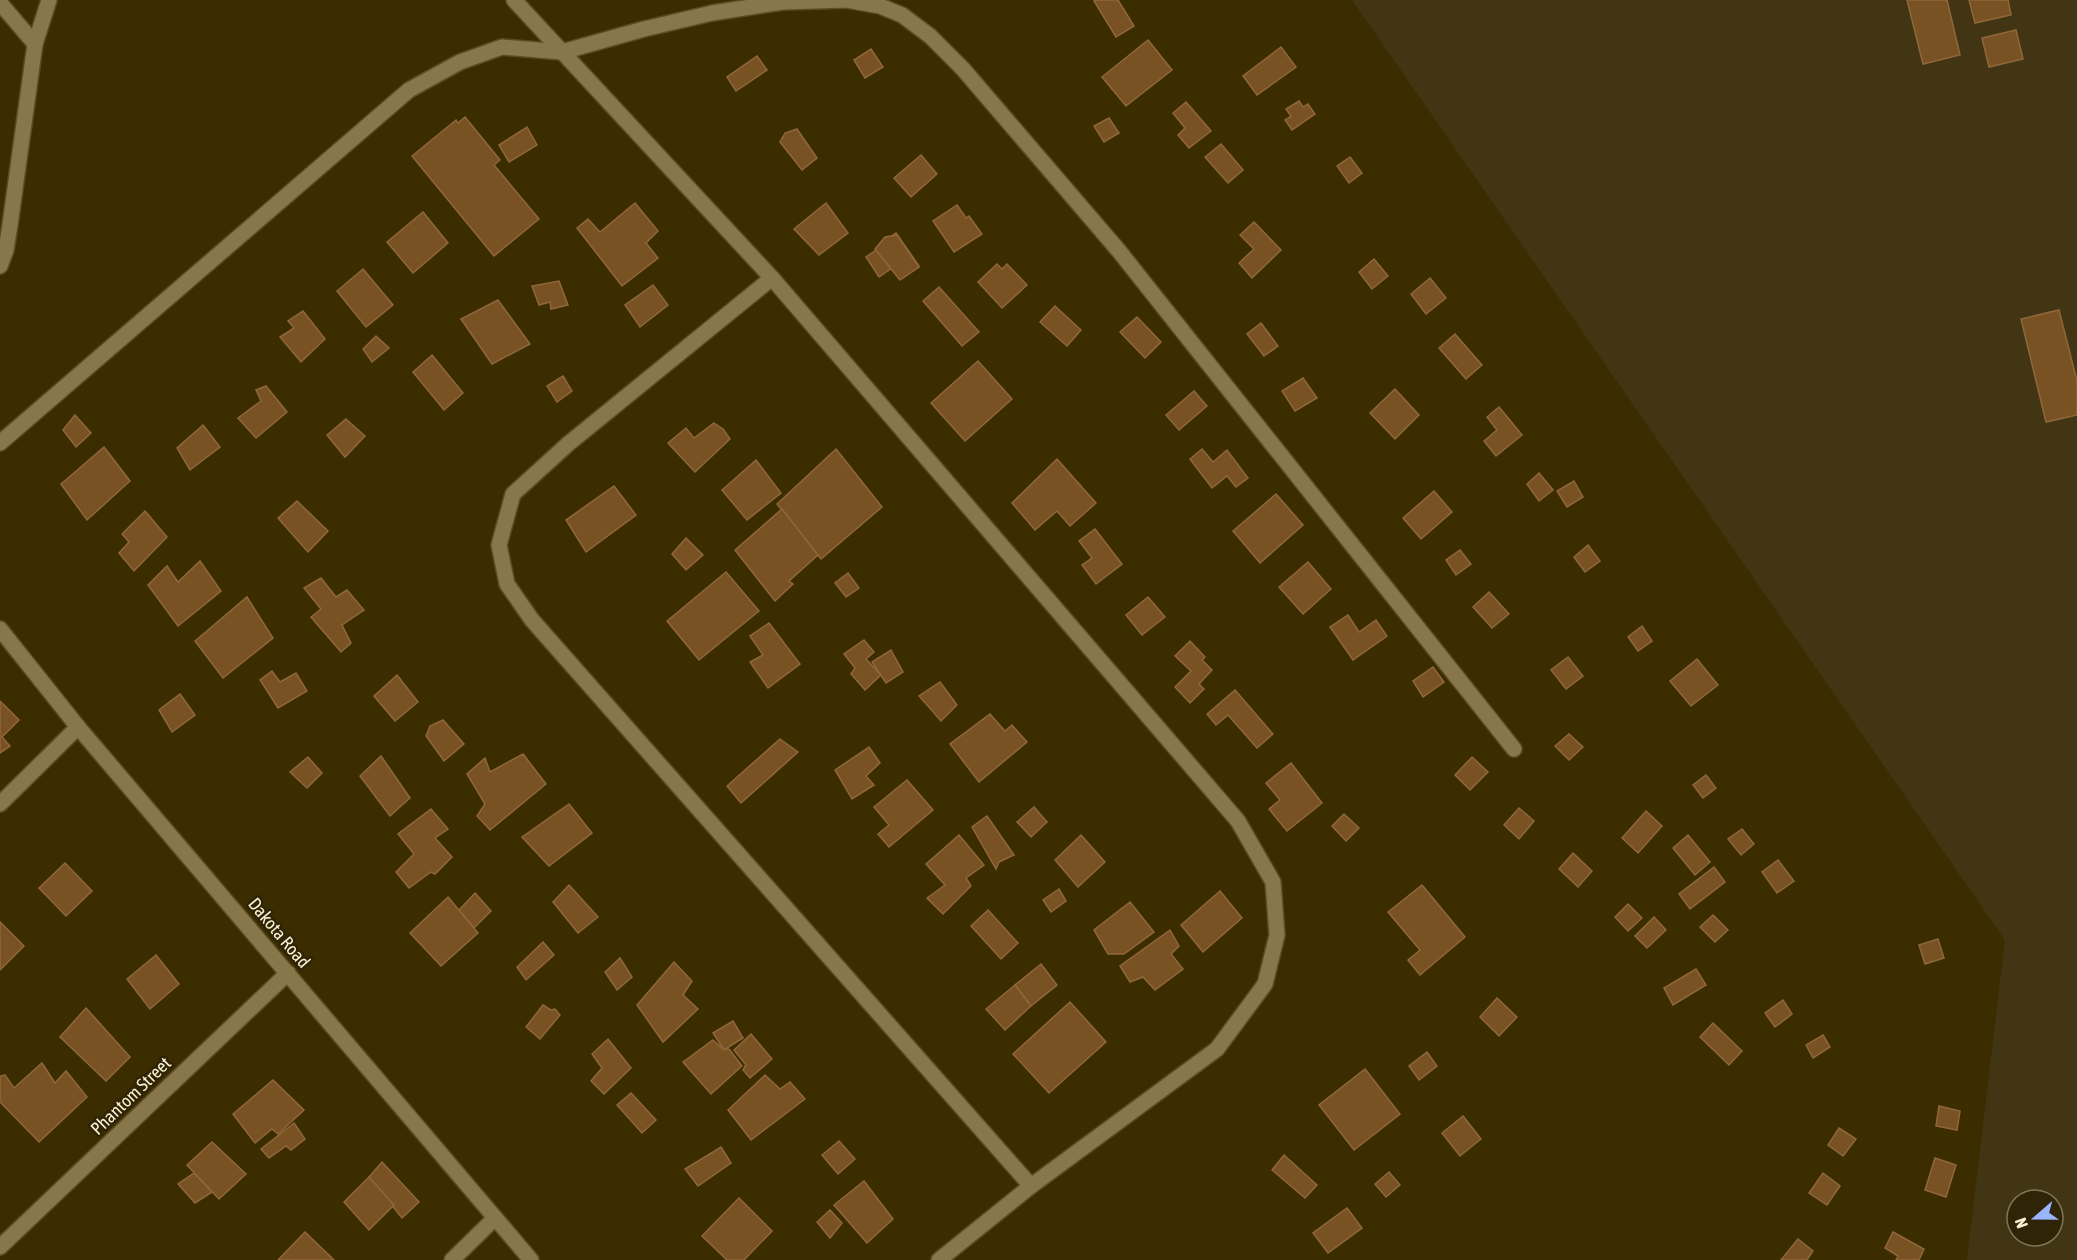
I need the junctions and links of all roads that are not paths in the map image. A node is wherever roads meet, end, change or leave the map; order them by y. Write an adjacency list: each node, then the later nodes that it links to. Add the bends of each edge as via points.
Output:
1 (49, 0): 4 (street)
2 (514, 0): 5 (street)
3 (0, 3): 4 (street)
4 (35, 44): 6 (street, via 10,225)
5 (562, 52): 7 (street); 8 (street, via 502,47 460,62 408,90); 11 (street, via 712,13 783,2 848,0 902,15 963,69 1119,251)
6 (0, 266)
7 (772, 278): 14 (street, via 1238,821 1273,882 1277,934 1265,984 1217,1049); 14 (street, via 568,444 513,494 499,544 507,584 532,620)
8 (0, 443)
9 (0, 629): 10 (street, Dakota Road)
10 (78, 727): 12 (street); 13 (street, Dakota Road)
11 (1514, 749)
12 (0, 804)
13 (288, 973): 15 (street, Dakota Road); 16 (street, Phantom Street)
14 (1031, 1186): 19 (street)
15 (495, 1218): 17 (street); 18 (street, Dakota Road)
16 (0, 1247)
17 (452, 1260)
18 (531, 1260)
19 (939, 1260)

